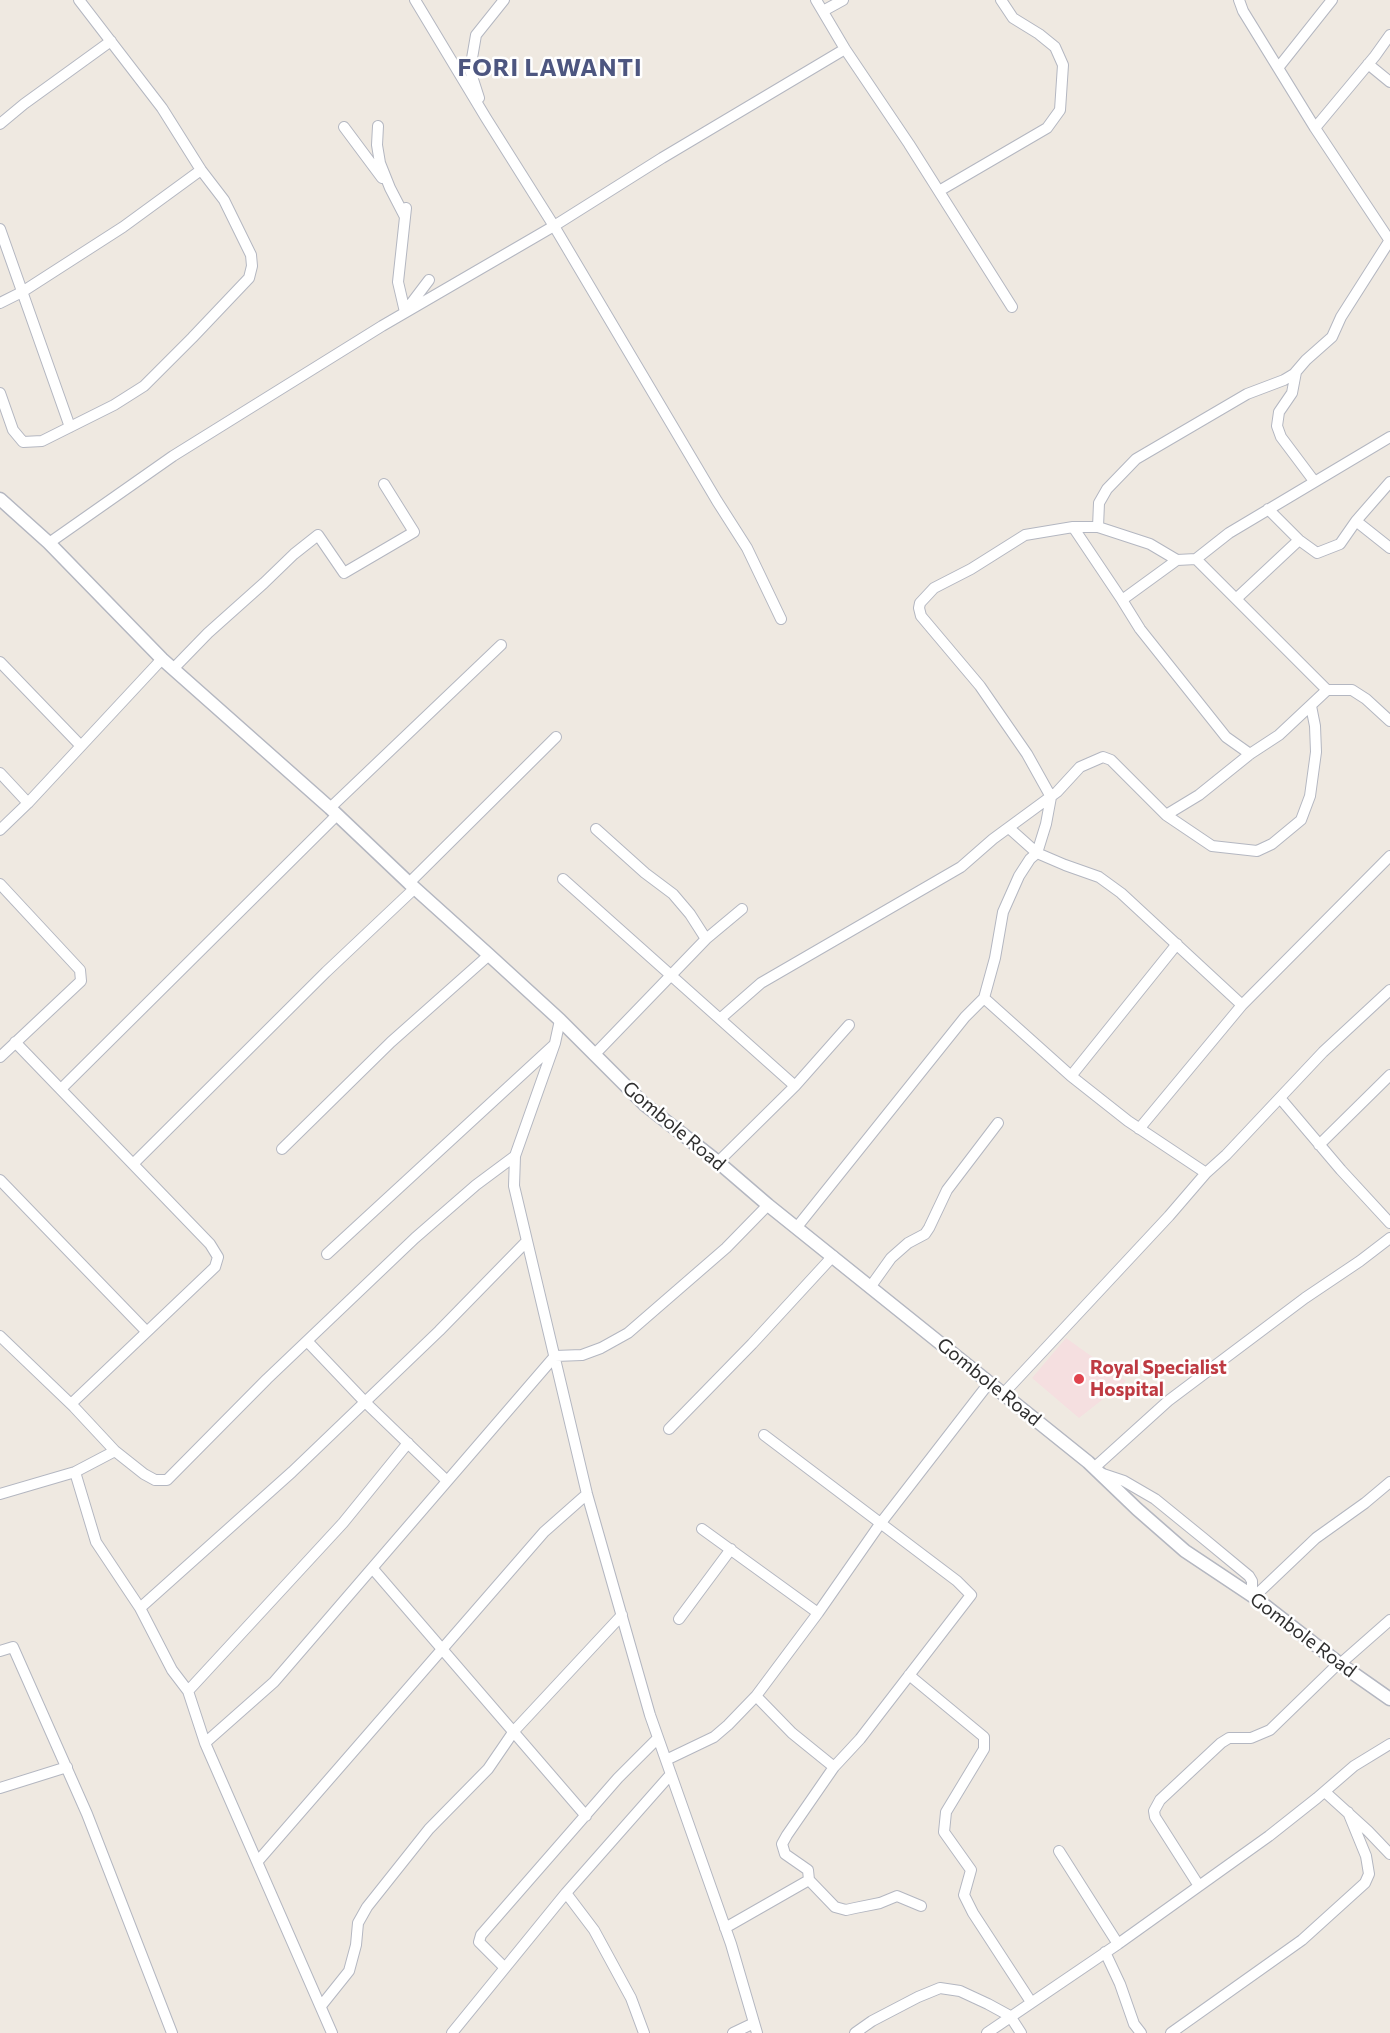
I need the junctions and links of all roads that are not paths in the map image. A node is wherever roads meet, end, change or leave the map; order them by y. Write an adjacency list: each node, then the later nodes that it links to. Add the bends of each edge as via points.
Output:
1 (79, 0): 11 (street)
2 (415, 0): 16 (street)
3 (504, 0): 16 (street, via 476,35 470,70)
4 (816, 0): 9 (street)
5 (843, 0): 9 (street)
6 (1001, 0): 23 (street, via 1013,18 1055,47 1062,65 1060,110 1047,128)
7 (1238, 0): 14 (street)
8 (1332, 0): 14 (street)
9 (823, 11): 12 (street)
10 (1390, 35): 13 (street)
11 (110, 41): 17 (street); 21 (street, via 162,108)
12 (845, 49): 23 (street); 24 (street)
13 (1368, 64): 15 (street); 20 (street)
14 (1278, 68): 20 (street)
15 (1390, 82)
16 (486, 118): 24 (street)
17 (0, 124)
18 (378, 126): 22 (street, via 380,163)
19 (344, 127): 22 (street)
20 (1315, 128): 26 (street)
21 (202, 170): 28 (street, via 123,227); 34 (street, via 224,200 251,255 249,278 144,386)
22 (390, 188): 31 (street, via 405,213 398,282)
23 (939, 191): 30 (street)
24 (554, 226): 31 (street); 51 (street, via 747,548)
25 (0, 229): 28 (street)
26 (1390, 241): 32 (street, via 1332,337)
27 (428, 280): 31 (street)
28 (22, 292): 29 (street); 34 (street)
29 (0, 303)
30 (1012, 307)
31 (405, 312): 45 (street, via 174,456)
32 (1296, 372): 36 (street, via 1292,393 1279,412 1277,426 1281,437); 42 (street, via 1239,399 1136,459 1099,502)
33 (0, 393): 34 (street, via 14,430 23,442 42,441)
34 (70, 427)
35 (1390, 436): 36 (street)
36 (1314, 481): 40 (street)
37 (1390, 482): 41 (street)
38 (384, 484): 55 (street, via 414,532 344,573 318,535 208,633)
39 (0, 500): 45 (street, Gombole Road)
40 (1268, 510): 44 (street); 47 (street, via 1228,533)
41 (1356, 521): 44 (street, via 1340,544 1317,553); 46 (street)
42 (1098, 527): 43 (street); 48 (street, via 1150,544)
43 (1073, 528): 50 (street); 63 (street, via 1025,535 934,588 919,608 921,616 980,686 1027,754)
44 (1299, 540): 49 (street)
45 (49, 543): 53 (street, Gombole Road)
46 (1390, 548)
47 (1196, 559): 48 (street); 49 (street)
48 (1177, 560): 50 (street)
49 (1237, 598): 56 (street)
50 (1122, 600): 61 (street, via 1140,629 1226,737)
51 (781, 619)
52 (501, 645): 65 (street)
53 (162, 659): 55 (street, Gombole Road); 60 (street)
54 (0, 662): 60 (street)
55 (174, 668): 65 (street, Gombole Road)
56 (1327, 690): 57 (street); 58 (street, via 1352,690)
57 (1310, 706): 61 (street, via 1279,735); 66 (street, via 1316,752 1310,796 1301,820 1272,844 1257,851 1212,846)
58 (1390, 721)
59 (556, 737): 74 (street)
60 (81, 746): 64 (street)
61 (1250, 754): 66 (street)
62 (0, 773): 64 (street)
63 (1050, 796): 66 (street, via 1080,767 1103,757 1111,760); 68 (street); 70 (street)
64 (28, 803): 69 (street)
65 (334, 812): 74 (street, Gombole Road); 93 (street)
66 (1166, 815)
67 (596, 828): 76 (street, via 673,894)
68 (1008, 828): 70 (street); 83 (street, via 961,867 761,983)
69 (0, 830)
70 (1037, 853): 77 (street, via 1099,877); 81 (street, via 1019,876 1006,904)
71 (1390, 856): 82 (street)
72 (563, 879): 79 (street)
73 (0, 884): 86 (street, via 80,970 81,981)
74 (412, 885): 78 (street, Gombole Road); 101 (street)
75 (742, 909): 76 (street)
76 (706, 939): 79 (street)
77 (1177, 944): 82 (street); 91 (street)
78 (490, 955): 84 (street, Gombole Road); 98 (street, via 391,1042)
79 (673, 975): 83 (street); 88 (street)
80 (1390, 990): 94 (street, via 1323,1052)
81 (984, 998): 91 (street); 106 (street, via 965,1017)
82 (1242, 1005): 96 (street)
83 (721, 1018): 92 (street)
84 (560, 1020): 87 (street); 88 (street, Gombole Road)
85 (849, 1025): 92 (street)
86 (15, 1042): 89 (street); 93 (street)
87 (555, 1044): 99 (street); 109 (street)
88 (594, 1055): 100 (street, Gombole Road, via 644,1104)
89 (0, 1057)
90 (1390, 1075): 97 (street)
91 (1072, 1076): 96 (street)
92 (795, 1086): 100 (street)
93 (60, 1088): 101 (street)
94 (1280, 1098): 97 (street); 102 (street)
95 (998, 1122): 111 (street, via 946,1190 925,1234 908,1242 891,1258)
96 (1139, 1130): 102 (street)
97 (1319, 1145): 105 (street)
98 (282, 1149)
99 (516, 1156): 108 (street, via 514,1186); 114 (street, via 414,1238)
100 (718, 1162): 104 (street, Gombole Road)
101 (133, 1164): 112 (street, via 210,1244 218,1257 215,1267)
102 (1206, 1173): 117 (street)
103 (0, 1180): 112 (street)
104 (768, 1205): 106 (street, Gombole Road); 115 (street, via 726,1248 628,1333 582,1355)
105 (1390, 1223)
106 (796, 1227): 110 (street, Gombole Road)
107 (1390, 1238): 124 (street, via 1168,1401)
108 (526, 1242): 115 (street); 118 (street)
109 (327, 1254)
110 (833, 1256): 111 (street, Gombole Road); 120 (street)
111 (871, 1286): 116 (street, Gombole Road)
112 (146, 1331): 119 (street)
113 (0, 1336): 119 (street)
114 (307, 1341): 118 (street); 123 (street, via 167,1480 155,1480 144,1474)
115 (555, 1356): 126 (street); 129 (street)
116 (989, 1383): 117 (street, Gombole Road); 130 (street)
117 (1003, 1394): 124 (street, Gombole Road)
118 (365, 1402): 122 (street); 135 (street)
119 (71, 1404): 123 (street)
120 (669, 1428)
121 (764, 1435): 130 (street)
122 (408, 1442): 126 (street); 144 (street, via 343,1523)
123 (115, 1451): 125 (street)
124 (1097, 1470): 134 (street, Gombole Road, via 1185,1551); 134 (street, via 1124,1481 1168,1510 1249,1576)
125 (75, 1472): 128 (street); 135 (street, via 96,1542)
126 (447, 1480): 133 (street)
127 (1390, 1482): 134 (street, via 1316,1538)
128 (0, 1494)
129 (587, 1494): 137 (street); 140 (street, via 544,1532)
130 (880, 1524): 136 (street); 143 (street, via 957,1581 971,1596)
131 (702, 1529): 132 (street)
132 (731, 1549): 136 (street); 138 (street)
133 (373, 1569): 140 (street); 149 (street, via 274,1682)
134 (1253, 1597): 142 (street, Gombole Road)
135 (140, 1608): 144 (street, via 172,1670)
136 (818, 1613): 145 (street)
137 (622, 1615): 147 (street); 148 (street)
138 (679, 1619)
139 (1390, 1620): 142 (street)
140 (442, 1648): 147 (street); 161 (street)
141 (0, 1651): 152 (street, via 13,1647)
142 (1340, 1664): 146 (street, Gombole Road); 163 (street, via 1270,1730 1251,1738 1229,1738 1221,1743 1160,1800 1154,1811 1155,1818)
143 (909, 1675): 153 (street); 170 (street, via 984,1737 984,1749 946,1812 944,1832 971,1870 964,1895 973,1913)
144 (188, 1691): 149 (street)
145 (756, 1696): 151 (street, via 714,1737); 153 (street, via 792,1733)
146 (1390, 1699)
147 (514, 1731): 158 (street); 171 (street, via 488,1769 429,1829 367,1907 358,1922 349,1971)
148 (658, 1738): 151 (street); 158 (street)
149 (205, 1743): 161 (street)
150 (1390, 1744): 156 (street, via 1354,1766)
151 (666, 1760): 154 (street)
152 (67, 1767): 155 (street); 174 (street)
153 (834, 1767): 162 (street, via 782,1844 786,1854 808,1870)
154 (671, 1774): 164 (street); 166 (street)
155 (0, 1788)
156 (1325, 1792): 157 (street); 163 (street)
157 (1348, 1812): 160 (street); 183 (street, via 1366,1856 1370,1874 1365,1883 1302,1940)
158 (586, 1816): 169 (street, via 478,1939)
159 (1059, 1851): 167 (street)
160 (1390, 1854)
161 (258, 1861): 171 (street)
162 (809, 1880): 165 (street, via 835,1908 846,1910 897,1896); 166 (street)
163 (1199, 1886): 167 (street)
164 (566, 1893): 169 (street); 177 (street, via 594,1930 631,1998)
165 (920, 1906)
166 (725, 1928): 173 (street)
167 (1118, 1944): 168 (street)
168 (1105, 1952): 170 (street); 182 (street, via 1134,2024)
169 (505, 1968): 176 (street)
170 (1030, 2002): 172 (street)
171 (320, 2006): 175 (street)
172 (1010, 2016): 179 (street, via 960,1992 940,1988); 180 (street); 181 (street)
173 (755, 2028): 178 (street)
174 (172, 2033)
175 (332, 2033)
176 (452, 2033)
177 (644, 2033)
178 (733, 2033)
179 (855, 2033)
180 (987, 2033)
181 (1021, 2033)
182 (1141, 2033)
183 (1172, 2033)

